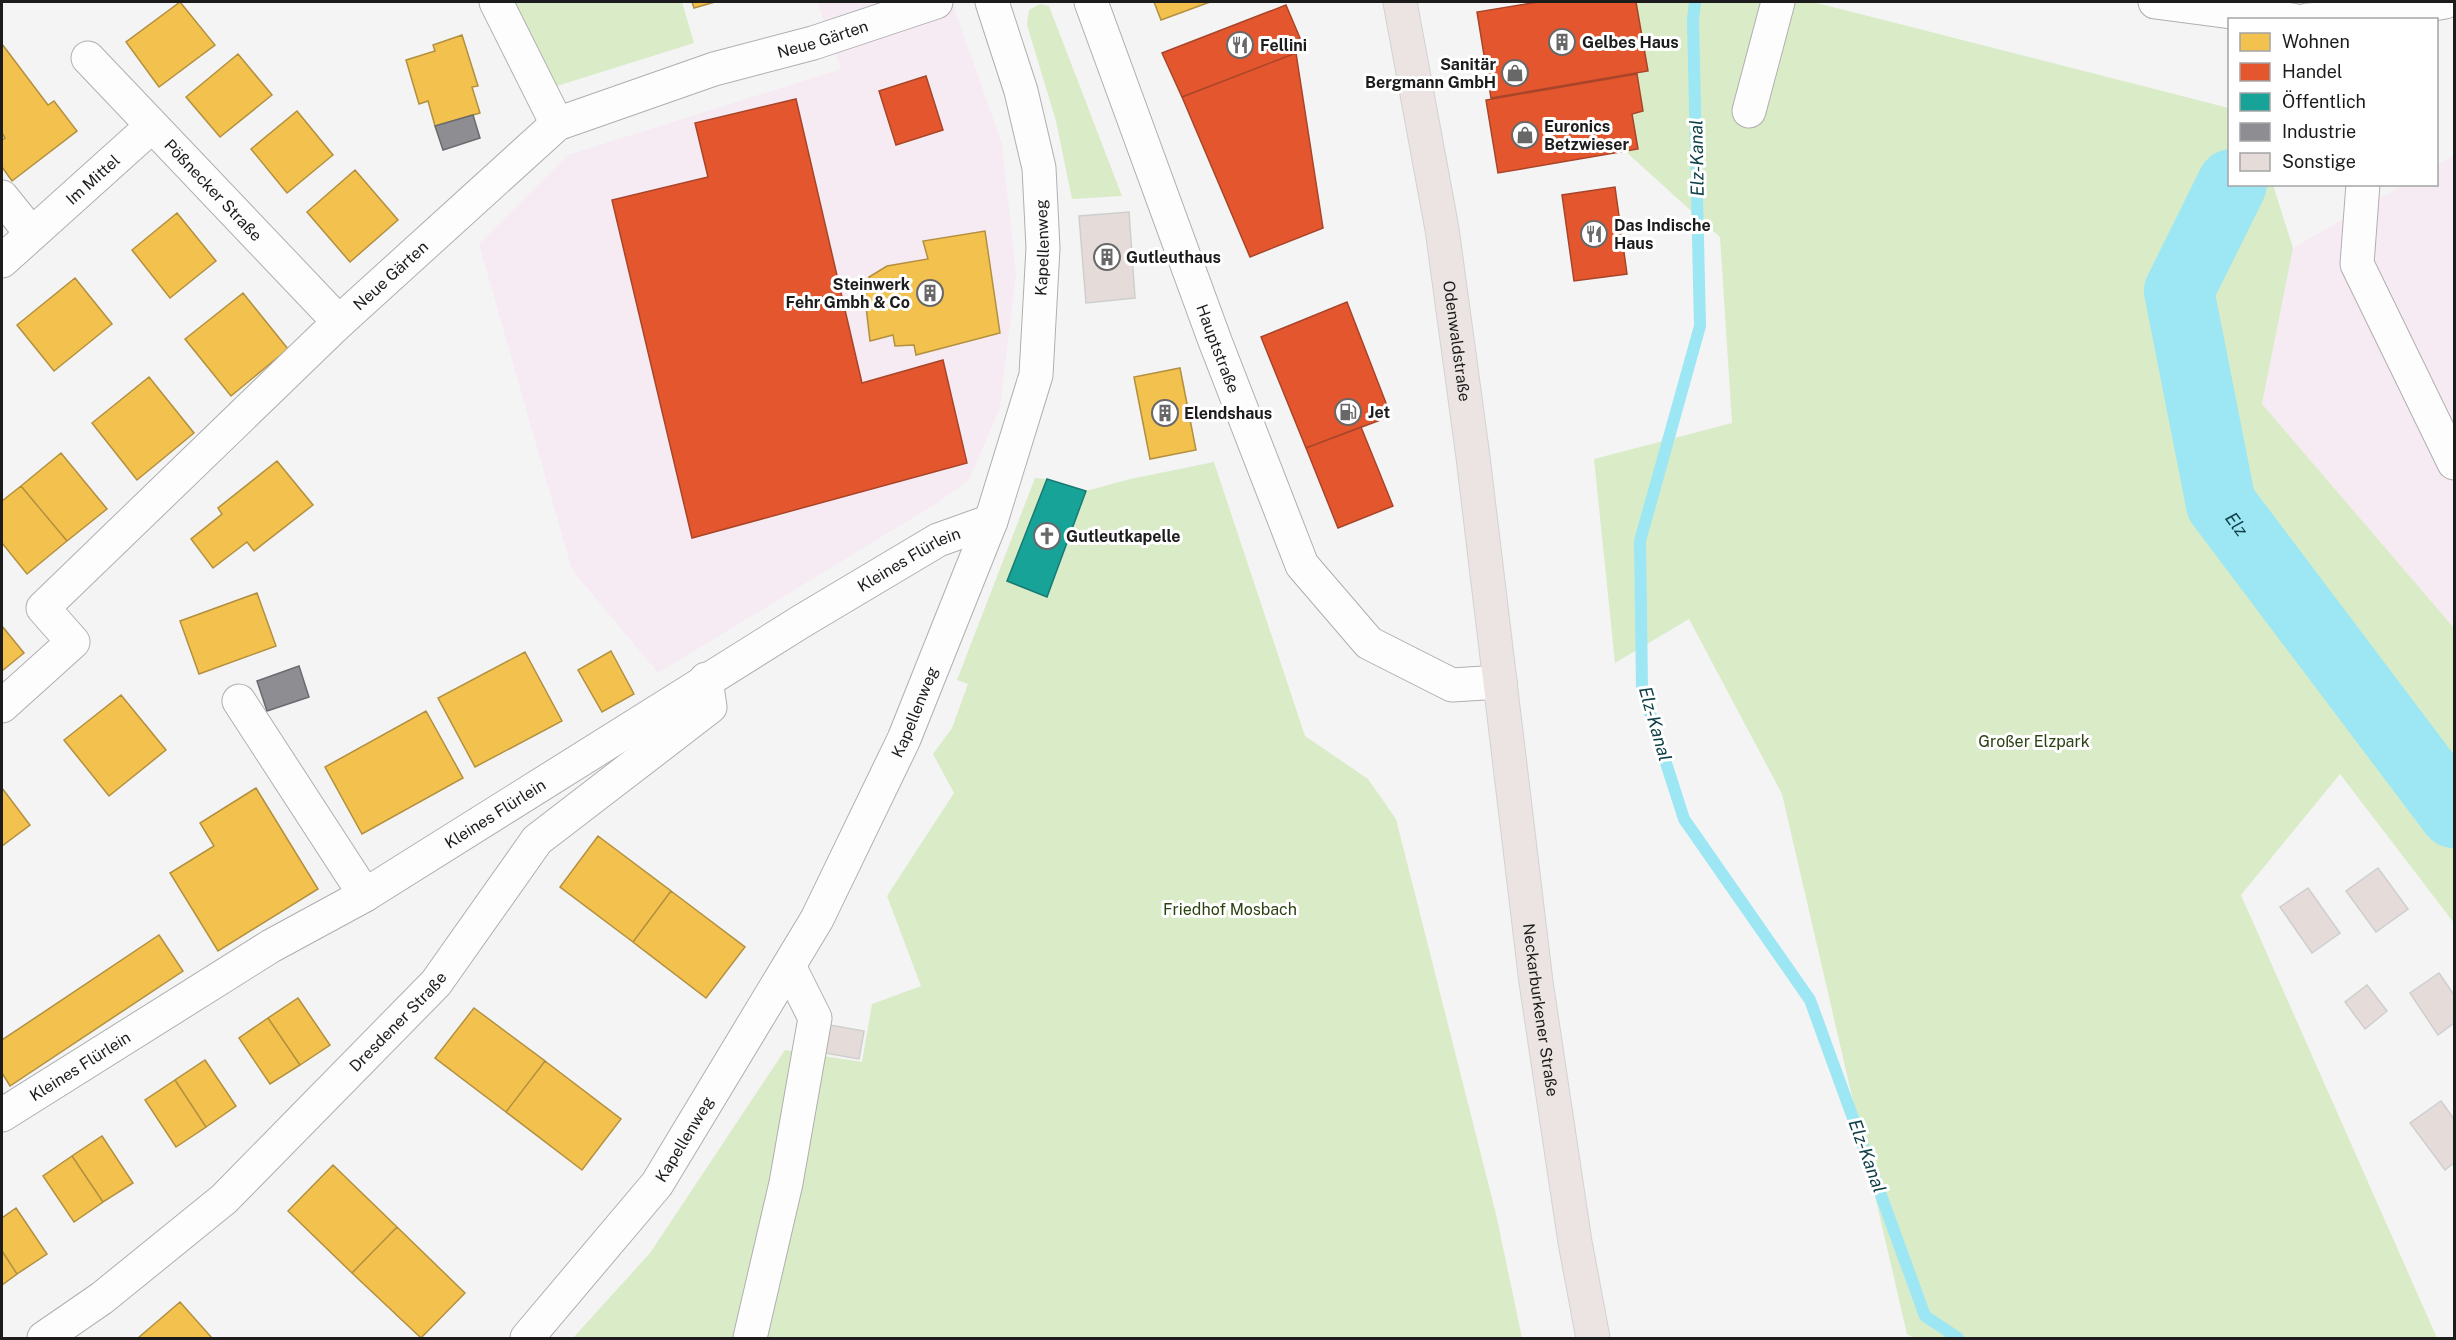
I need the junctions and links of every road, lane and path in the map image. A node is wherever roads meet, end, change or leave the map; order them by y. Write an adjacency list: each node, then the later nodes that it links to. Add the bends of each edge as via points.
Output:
1 (496, 2): 13 (street)
2 (936, 2): 13 (street, Neue Gärten, via 813,43 714,69)
3 (992, 2): 21 (street, Kapellenweg, via 1021,91 1039,168 1043,248 1036,375)
4 (1091, 2): 23 (street, Hauptstraße, via 1302,566 1369,643 1452,685)
5 (1400, 2): 23 (main road, Odenwaldstraße, via 1442,229)
6 (1778, 2): 12 (street)
7 (2155, 2): 9 (street)
8 (2445, 2): 10 (street)
9 (2278, 18)
10 (2358, 18)
11 (88, 58): 14 (street, Pößnecker Straße)
12 (1749, 111)
13 (557, 124): 19 (street, Neue Gärten)
14 (152, 126): 17 (street, Im Mittel); 19 (street, Pößnecker Straße)
15 (2363, 186): 20 (street, via 2357,264)
16 (2, 197): 17 (street)
17 (31, 233): 18 (street, Im Mittel)
18 (2, 261)
19 (339, 322): 25 (street, Neue Gärten, via 43,608 73,642)
20 (2454, 463)
21 (991, 521): 22 (street, Kleines Flürlein, via 938,540); 27 (street, Kapellenweg, via 904,739 817,919)
22 (706, 680): 26 (street, Kleines Flürlein); 29 (street, Dresdener Straße, via 710,707 537,840 436,983 224,1199 102,1298)
23 (1500, 682): 32 (main road, Neckarburkener Straße, via 1536,982)
24 (239, 702): 26 (street)
25 (2, 706)
26 (364, 895): 28 (street, Kleines Flürlein, via 271,946)
27 (789, 966): 30 (street, Kapellenweg, via 657,1184); 31 (street, via 815,1018 786,1183)
28 (2, 1115)
29 (44, 1338)
30 (527, 1338)
31 (750, 1338)
32 (1593, 1338)

